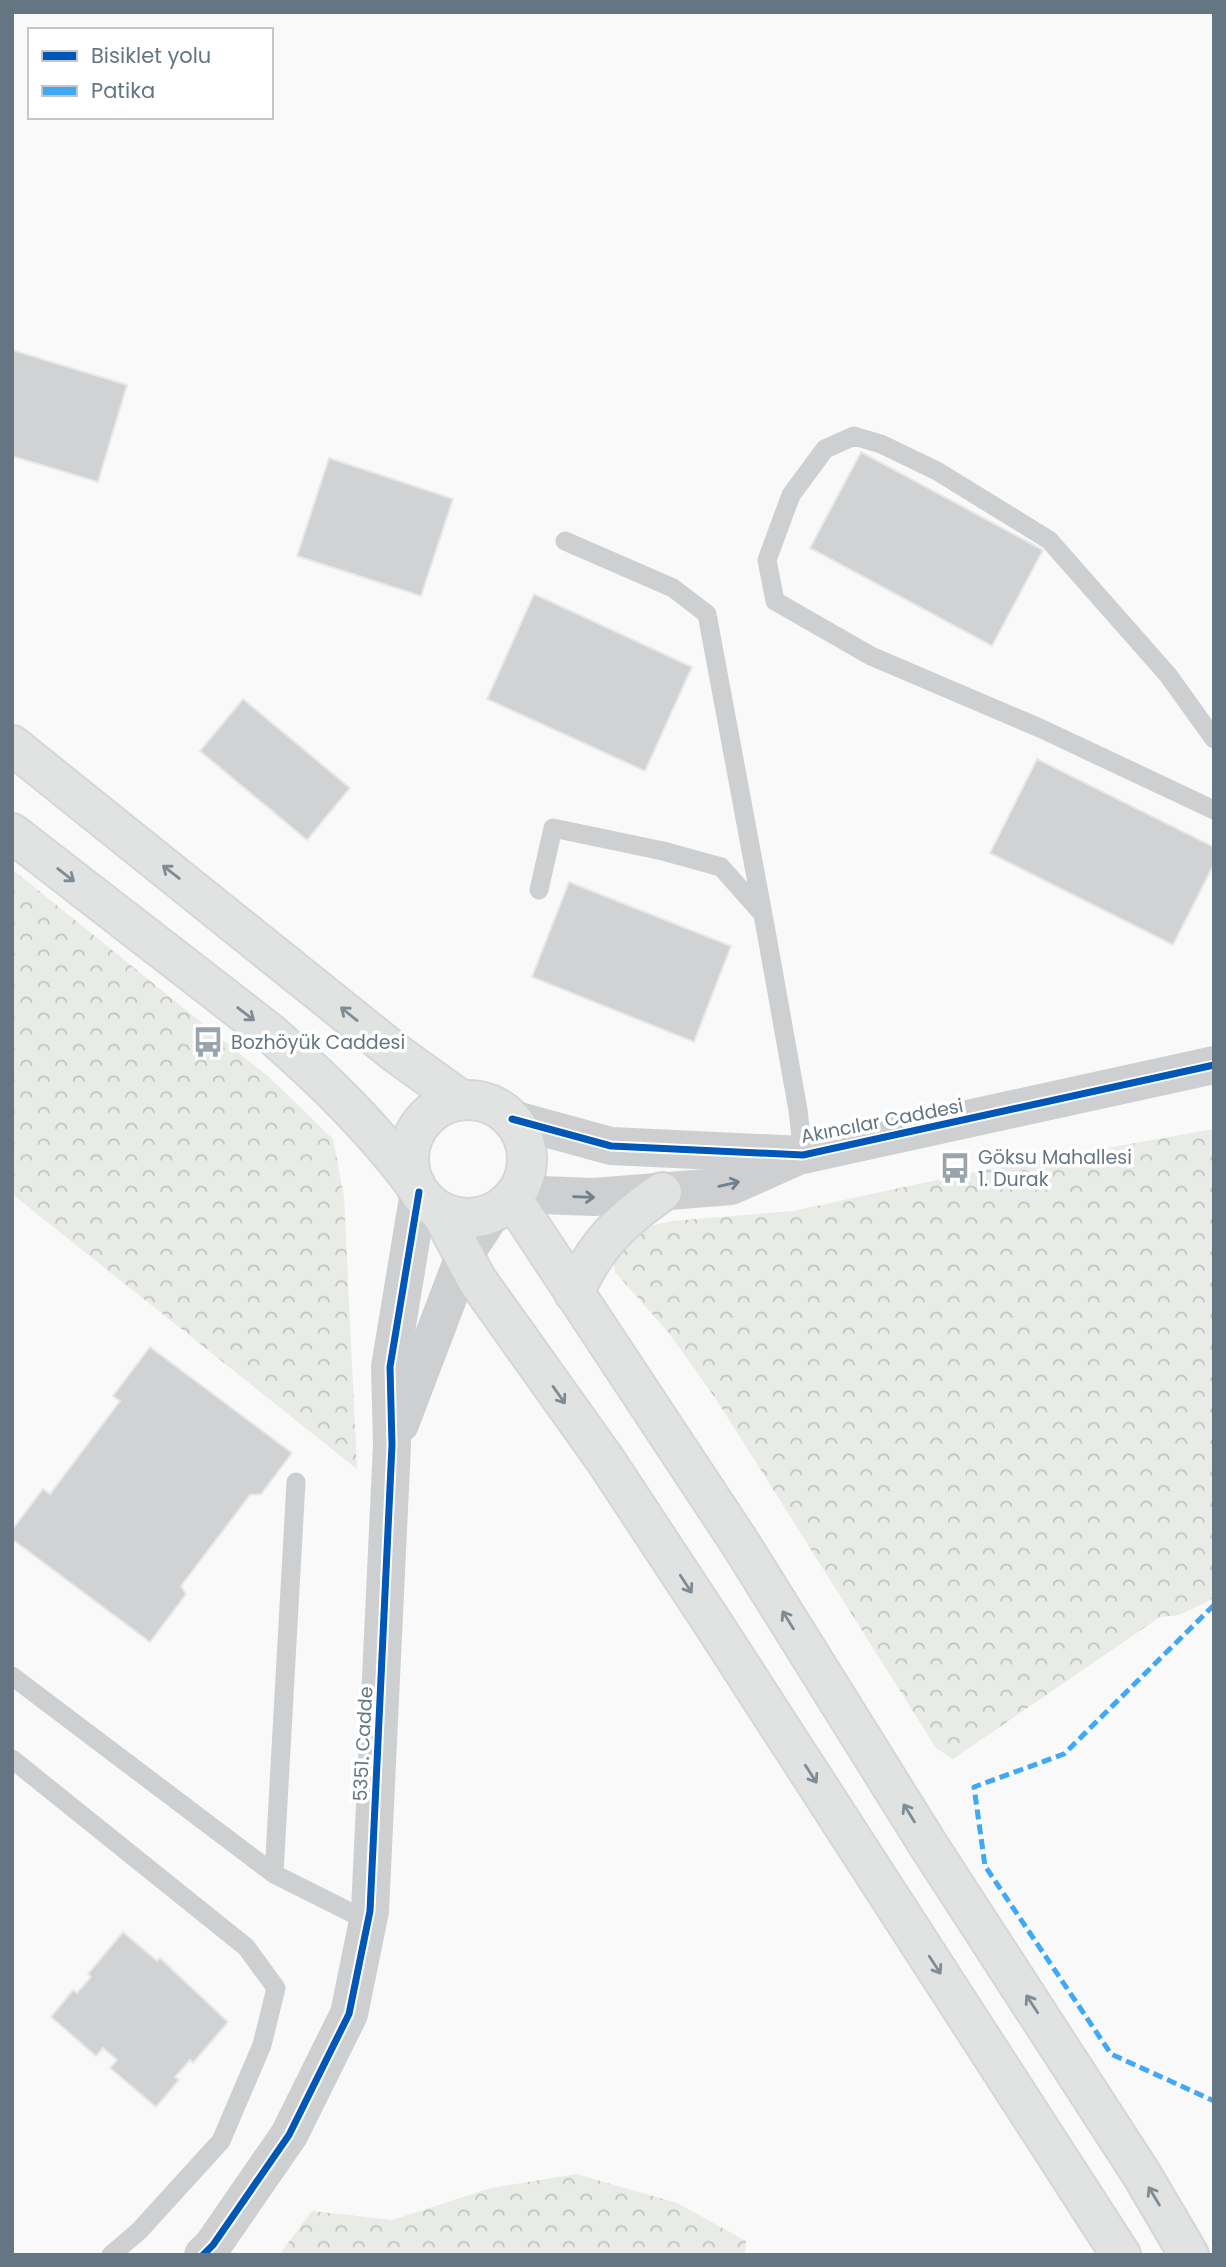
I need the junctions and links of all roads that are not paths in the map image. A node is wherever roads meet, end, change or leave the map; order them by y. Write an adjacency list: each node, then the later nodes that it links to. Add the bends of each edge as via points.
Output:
1 (565, 541): 7 (lane, via 673,588 707,614)
2 (1214, 739): 4 (lane, via 1168,675 1049,540 937,471 854,436 825,449 792,495 767,560 775,601 871,656)
3 (12, 746): 9 (main road, one-way to 3, via 397,1054)
4 (1214, 810)
5 (12, 833): 13 (main road, one-way to 13, via 311,1069 353,1108)
6 (539, 890): 7 (lane, via 553,828 721,867)
7 (762, 913): 11 (lane)
8 (1214, 1065): 11 (street, Akıncılar Caddesi)
9 (461, 1100): 10 (main road, via 489,1103); 13 (main road, via 443,1105 416,1130 409,1166)
10 (512, 1119): 11 (street, Akıncılar Caddesi, via 611,1146); 14 (main road, via 523,1136 527,1156 525,1176)
11 (803, 1155): 12 (street, Akıncılar Caddesi, one-way to 11, via 731,1186)
12 (662, 1192): 14 (street, Akıncılar Caddesi, one-way to 12); 16 (main road, via 624,1218 604,1239)
13 (425, 1196): 14 (main road, via 457,1216 475,1217); 15 (main road); 19 (street, 5351. Cadde, via 390,1367)
14 (507, 1202): 15 (street, 5351. Cadde); 16 (main road)
15 (464, 1256): 17 (main road); 18 (street, 5351. Cadde)
16 (574, 1293): 28 (main road, one-way to 16, via 740,1543)
17 (494, 1305): 18 (street, via 470,1302 449,1312); 27 (main road, one-way to 27, via 719,1633)
18 (437, 1325): 19 (street, 5351. Cadde)
19 (392, 1446): 24 (street, 5351. Cadde)
20 (296, 1482): 23 (lane)
21 (12, 1676): 23 (lane)
22 (12, 1759): 25 (lane, via 246,1947 275,1988 262,2045 221,2141)
23 (274, 1874): 24 (lane)
24 (368, 1921): 26 (street, 5351. Cadde, via 349,2014 289,2136)
25 (111, 2255)
26 (203, 2255)
27 (1121, 2255)
28 (1189, 2255)

